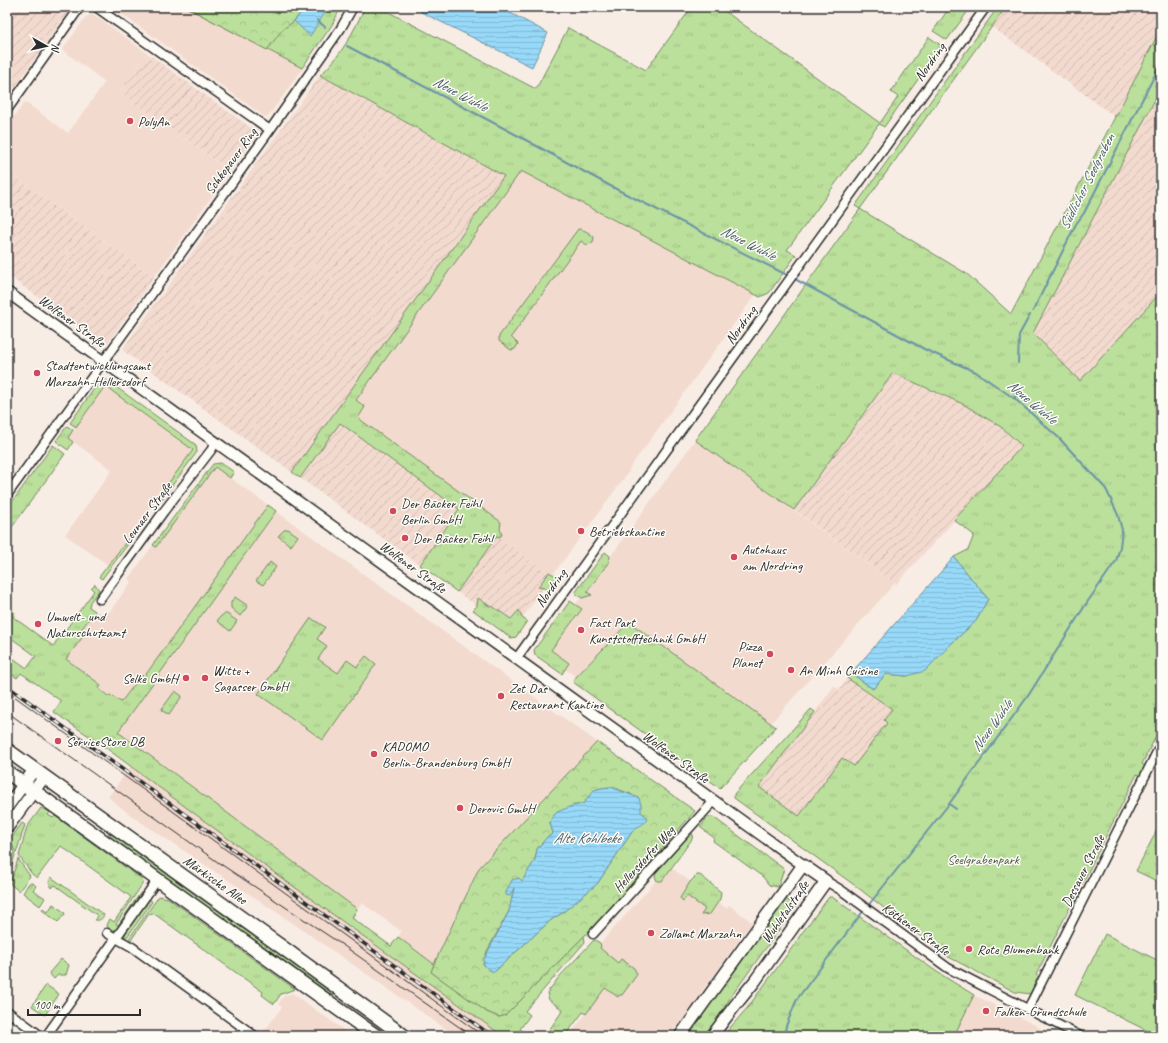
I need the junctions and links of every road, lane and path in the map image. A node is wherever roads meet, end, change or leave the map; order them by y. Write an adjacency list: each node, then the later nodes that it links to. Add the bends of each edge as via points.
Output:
1 (80, 7): 5 (street)
2 (96, 7): 6 (street, Schkopauer Ring)
3 (353, 7): 6 (street)
4 (986, 7): 12 (street, Nordring)
5 (7, 110)
6 (270, 130): 8 (street, Schkopauer Ring)
7 (7, 292): 8 (street, Wolfener Straße)
8 (103, 361): 9 (street, Wolfener Straße); 10 (street, Schkopauer Ring)
9 (214, 442): 11 (street, Leunaer Straße, via 212,449); 12 (street, Wolfener Straße)
10 (7, 495)
11 (100, 599)
12 (516, 659): 18 (street, Wolfener Straße)
13 (1161, 744): 27 (street, Dessauer Straße)
14 (12, 753): 15 (main road); 16 (main road, Märkische Allee)
15 (7, 770): 17 (main road)
16 (39, 773): 17 (main road); 28 (main road, Märkische Allee)
17 (29, 787): 19 (main road); 20 (main road); 22 (main road)
18 (714, 801): 21 (street, Wolfener Straße); 25 (street, Hellersdorfer Weg)
19 (7, 807)
20 (7, 828)
21 (803, 865): 23 (main road, Wuhletalstraße); 37 (main road, Wuhletalstraße)
22 (158, 879): 26 (street); 34 (main road)
23 (826, 881): 27 (street, Köthener Straße, via 948,968); 38 (main road, Wuhletalstraße, via 755,981)
24 (107, 933): 26 (street)
25 (593, 934)
26 (117, 937): 32 (street); 33 (street)
27 (1028, 1009): 30 (street, Köthener Straße)
28 (368, 1010): 35 (main road, Märkische Allee); 36 (main road)
29 (7, 1011): 31 (street)
30 (1067, 1033): 39 (street, Köthener Straße)
31 (41, 1036)
32 (46, 1036)
33 (255, 1036)
34 (376, 1036)
35 (404, 1036)
36 (413, 1036)
37 (680, 1036)
38 (712, 1036)
39 (1080, 1036)

